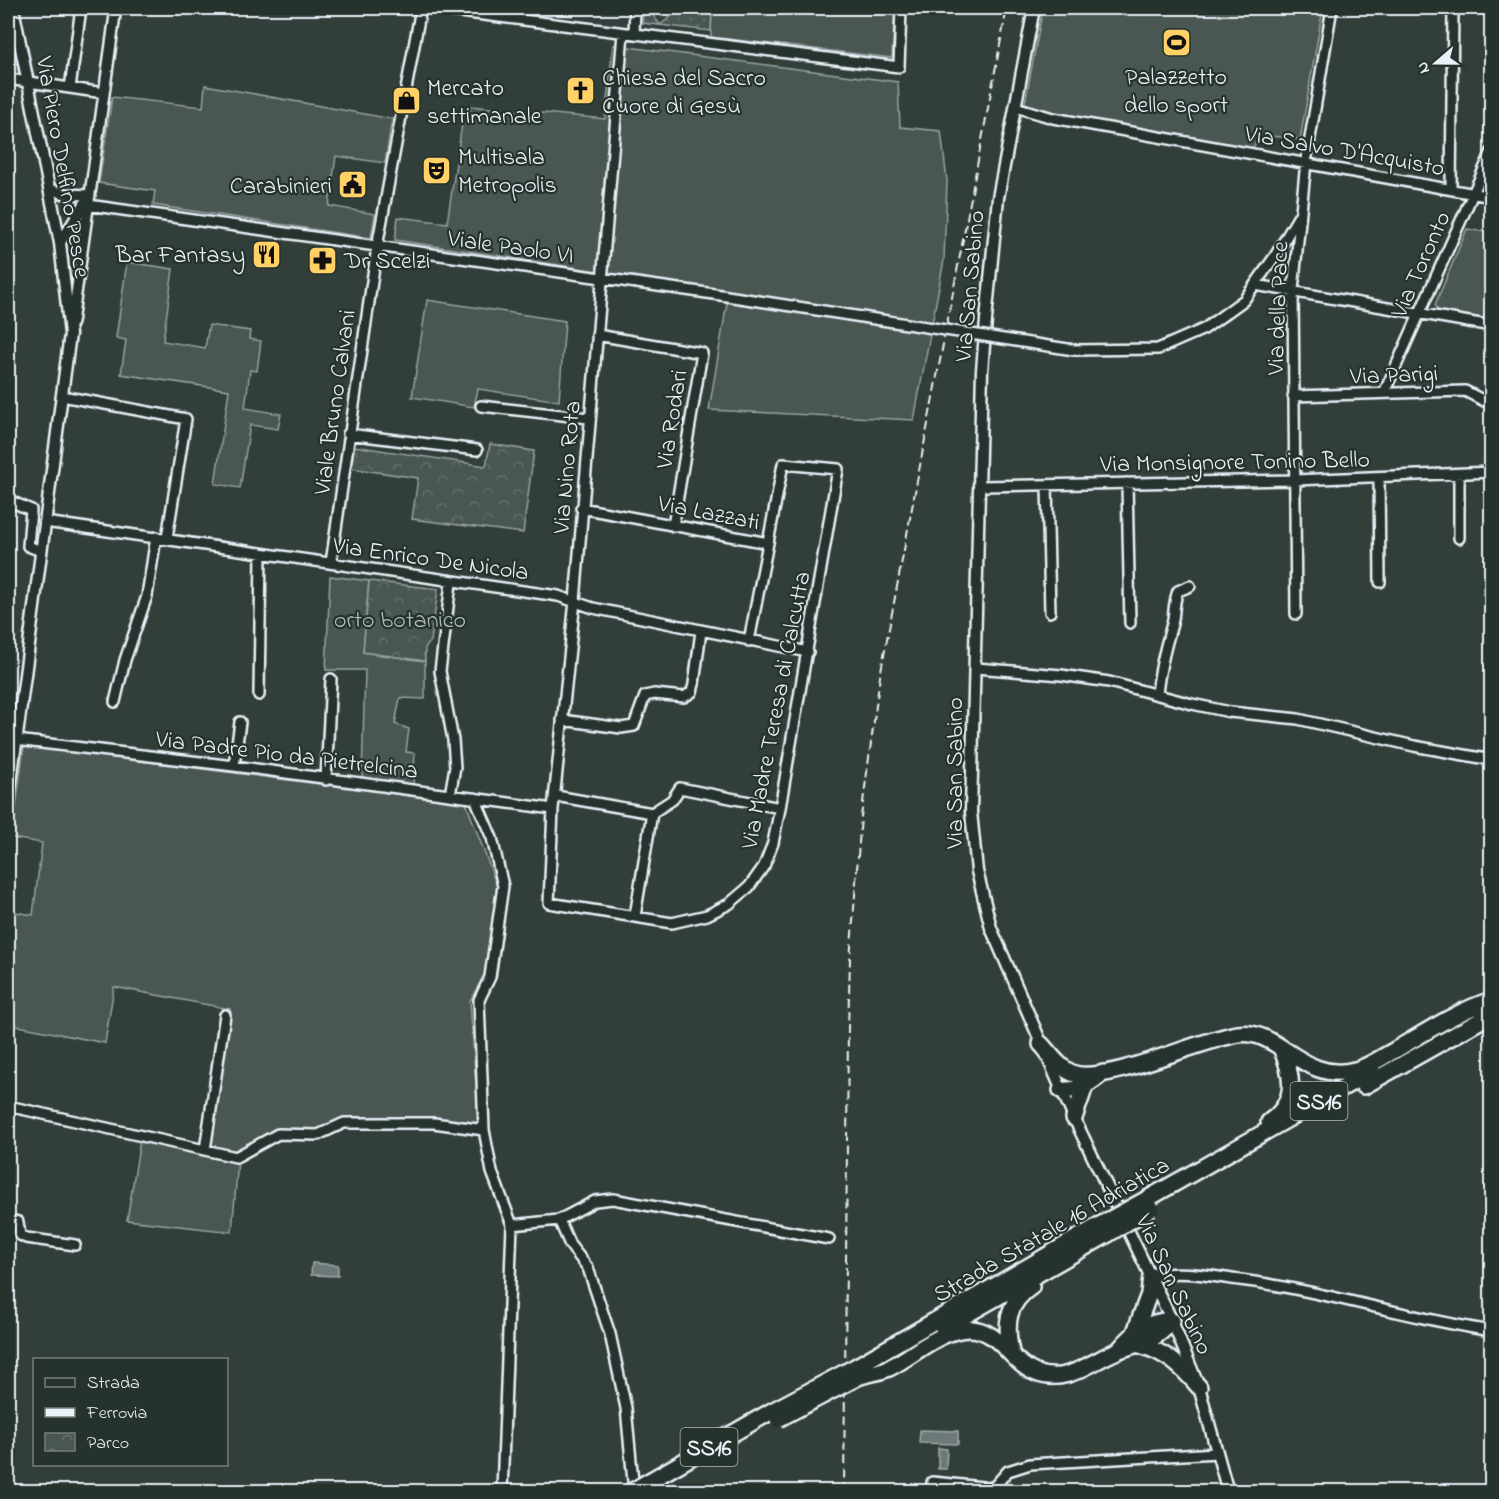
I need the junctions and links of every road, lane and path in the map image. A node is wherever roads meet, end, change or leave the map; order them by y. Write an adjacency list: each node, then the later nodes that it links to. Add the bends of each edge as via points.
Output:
1 (13, 8): 14 (street, Via Piero Delfino Pesce)
2 (81, 8): 15 (street)
3 (116, 8): 16 (street)
4 (421, 8): 27 (street, Viale Bruno Calvani)
5 (427, 8): 12 (street)
6 (631, 8): 12 (street)
7 (635, 8): 12 (street)
8 (901, 8): 12 (street, via 899,67)
9 (1034, 8): 17 (street, Via San Sabino)
10 (1332, 8): 19 (street, Via della Pace)
11 (1452, 8): 21 (street)
12 (628, 34): 28 (street, Via Nino Rota)
13 (8, 79): 14 (street)
14 (28, 83): 15 (street); 20 (street, Via Piero Delfino Pesce)
15 (70, 88): 16 (street)
16 (104, 93): 24 (street)
17 (1016, 107): 19 (street, Via Salvo D'Acquisto, via 1053,118); 49 (street, Via San Sabino, via 998,198 986,320)
18 (1491, 151): 22 (street, Via Toronto)
19 (1306, 162): 21 (street, Via Salvo D'Acquisto); 25 (street, Via della Pace)
20 (50, 189): 24 (street, Viale Paolo VI); 26 (street, Via Piero Delfino Pesce)
21 (1451, 189): 22 (street, Via Salvo D'Acquisto)
22 (1473, 193): 23 (street, Via Salvo D'Acquisto); 31 (street, Via Toronto)
23 (1491, 196)
24 (89, 200): 26 (street); 27 (street, Viale Paolo VI); 33 (street)
25 (1302, 212): 29 (street, Viale Paolo VI); 30 (street, Via della Pace)
26 (60, 243): 33 (street, Via Piero Delfino Pesce)
27 (377, 247): 28 (street, Viale Paolo VI); 41 (street, Viale Bruno Calvani)
28 (601, 278): 29 (street, Viale Paolo VI, bridge, via 1074,350 1158,349 1204,329 1244,300); 34 (street, Via Nino Rota)
29 (1255, 285): 30 (street)
30 (1293, 290): 31 (street); 37 (street, Via della Pace)
31 (1419, 313): 32 (street); 35 (street, Via Toronto)
32 (1491, 326)
33 (70, 334): 36 (street, Via Piero Delfino Pesce)
34 (597, 336): 40 (street, Via Nino Rota); 53 (street, Via Rodari, via 702,353)
35 (1384, 393): 37 (street, Via Parigi); 38 (street, Via Parigi, via 1465,391)
36 (62, 396): 52 (street, Via Piero Delfino Pesce); 55 (street, via 186,419)
37 (1293, 396): 46 (street, Via della Pace)
38 (1491, 405)
39 (481, 406): 40 (street)
40 (589, 418): 51 (street, Via Nino Rota)
41 (348, 434): 42 (street); 60 (street, Viale Bruno Calvani)
42 (477, 450)
43 (1491, 472): 44 (street, Via Monsignore Tonino Bello)
44 (1459, 475): 45 (street, Via Monsignore Tonino Bello); 56 (street)
45 (1379, 477): 46 (street, Via Monsignore Tonino Bello); 62 (street)
46 (1295, 480): 47 (street, Via Monsignore Tonino Bello); 66 (street, Via della Pace)
47 (1127, 483): 48 (street, Via Monsignore Tonino Bello); 67 (street)
48 (1047, 484): 49 (street, Via Monsignore Tonino Bello); 65 (street)
49 (980, 486): 71 (street, Via San Sabino)
50 (8, 500): 58 (street, via 31,510 28,546)
51 (581, 508): 53 (street, Via Lazzati); 64 (street, Via Nino Rota)
52 (45, 522): 54 (street, Via Enrico De Nicola); 58 (street, Via Piero Delfino Pesce)
53 (673, 525): 57 (street, Via Lazzati)
54 (156, 537): 55 (street, Via Enrico De Nicola); 75 (street, via 147,596)
55 (168, 538): 59 (street, Via Enrico De Nicola)
56 (1459, 538)
57 (768, 543): 69 (street, Via Lazzati); 70 (street, Via Madre Teresa di Calcutta, via 783,464 838,469)
58 (41, 551): 78 (street, Via Piero Delfino Pesce)
59 (261, 553): 60 (street, Via Enrico De Nicola); 73 (street)
60 (331, 563): 61 (street, Via Enrico De Nicola)
61 (451, 582): 64 (street, Via Enrico De Nicola); 82 (street, via 440,671 454,758)
62 (1380, 582)
63 (1190, 586): 74 (street, via 1178,591 1172,605 1173,621 1163,653)
64 (575, 601): 68 (street, Via Enrico De Nicola); 76 (street, Via Nino Rota)
65 (1050, 612)
66 (1296, 614)
67 (1130, 623)
68 (701, 631): 69 (street, Via Enrico De Nicola); 76 (street, via 692,692 684,697 645,696 634,726 621,728)
69 (749, 641): 70 (street, Via Enrico De Nicola)
70 (808, 652): 86 (street, Via Madre Teresa di Calcutta)
71 (976, 668): 74 (street, via 1109,682); 94 (street, Via San Sabino, via 971,812 977,871 991,928)
72 (331, 679): 81 (street)
73 (259, 694)
74 (1157, 695): 79 (street, via 1230,712 1298,719)
75 (115, 702)
76 (562, 720): 83 (street, Via Nino Rota)
77 (240, 722): 80 (street)
78 (16, 740): 80 (street, Via Padre Pio da Pietrelcina); 85 (street, Via Piero Delfino Pesce)
79 (1491, 760)
80 (234, 766): 81 (street, Via Padre Pio da Pietrelcina)
81 (326, 780): 82 (street, Via Padre Pio da Pietrelcina)
82 (450, 795): 84 (street, Via Padre Pio da Pietrelcina)
83 (556, 796): 87 (street, Via Nino Rota); 88 (street)
84 (475, 798): 87 (street, Via Padre Pio da Pietrelcina); 100 (street, via 492,838 503,886 490,977 479,1000)
85 (8, 804)
86 (780, 808): 88 (street, via 680,788 672,800); 90 (street, Via Madre Teresa di Calcutta, via 764,866 749,887 729,904 707,915 672,923)
87 (553, 809): 89 (street, Via Nino Rota)
88 (652, 813): 90 (street)
89 (549, 903): 90 (street, Via Madre Teresa di Calcutta)
90 (635, 916)
91 (1491, 1001): 95 (highway, via 1470,1007 1356,1070 1316,1069); 102 (highway, Strada Statale 16 Adriatica / SS16)
92 (1491, 1014): 102 (highway, Strada Statale 16 Adriatica / SS16)
93 (225, 1015): 101 (street)
94 (1041, 1044): 96 (highway, via 1064,1069); 97 (street, Via San Sabino)
95 (1281, 1048): 96 (highway, via 1265,1037 1239,1034); 102 (highway, via 1292,1083 1280,1114 1174,1176)
96 (1081, 1080): 97 (highway, via 1071,1091); 99 (highway)
97 (1061, 1090): 99 (street, Via San Sabino)
98 (8, 1106): 101 (street)
99 (1074, 1119): 109 (street, Via San Sabino)
100 (484, 1130): 101 (street, via 434,1123 344,1123 318,1135 278,1134 236,1156); 105 (street, via 492,1172)
101 (205, 1150)
102 (1153, 1200): 106 (highway, Strada Statale 16 Adriatica / SS16, bridge)
103 (8, 1219): 108 (street, via 18,1222 21,1235 26,1238)
104 (559, 1220): 105 (street); 107 (street, via 595,1201 613,1199); 117 (street, via 570,1245 588,1268 610,1334)
105 (512, 1224): 118 (street)
106 (1103, 1230): 113 (highway, via 1085,1256 1018,1296 1007,1320); 114 (highway, Strada Statale 16 Adriatica / SS16)
107 (829, 1239)
108 (75, 1245)
109 (1150, 1276): 110 (street, Via San Sabino); 111 (street, via 1182,1272 1261,1282 1323,1293 1443,1324); 112 (highway)
110 (1172, 1321): 112 (highway, via 1154,1322); 115 (street, Via San Sabino)
111 (1491, 1331)
112 (1138, 1339): 113 (highway, via 1071,1375 1050,1377 1034,1372); 115 (highway, via 1173,1360)
113 (1011, 1352): 114 (highway, via 989,1334 960,1330 888,1368)
114 (858, 1371): 117 (highway, Strada Statale 16 Adriatica / SS16, bridge)
115 (1198, 1387): 116 (street, Via San Sabino)
116 (1217, 1453): 119 (street, via 1030,1464 1008,1471 993,1488 932,1482); 120 (street, Via San Sabino)
117 (643, 1490)
118 (502, 1491)
119 (932, 1491)
120 (1228, 1491)

